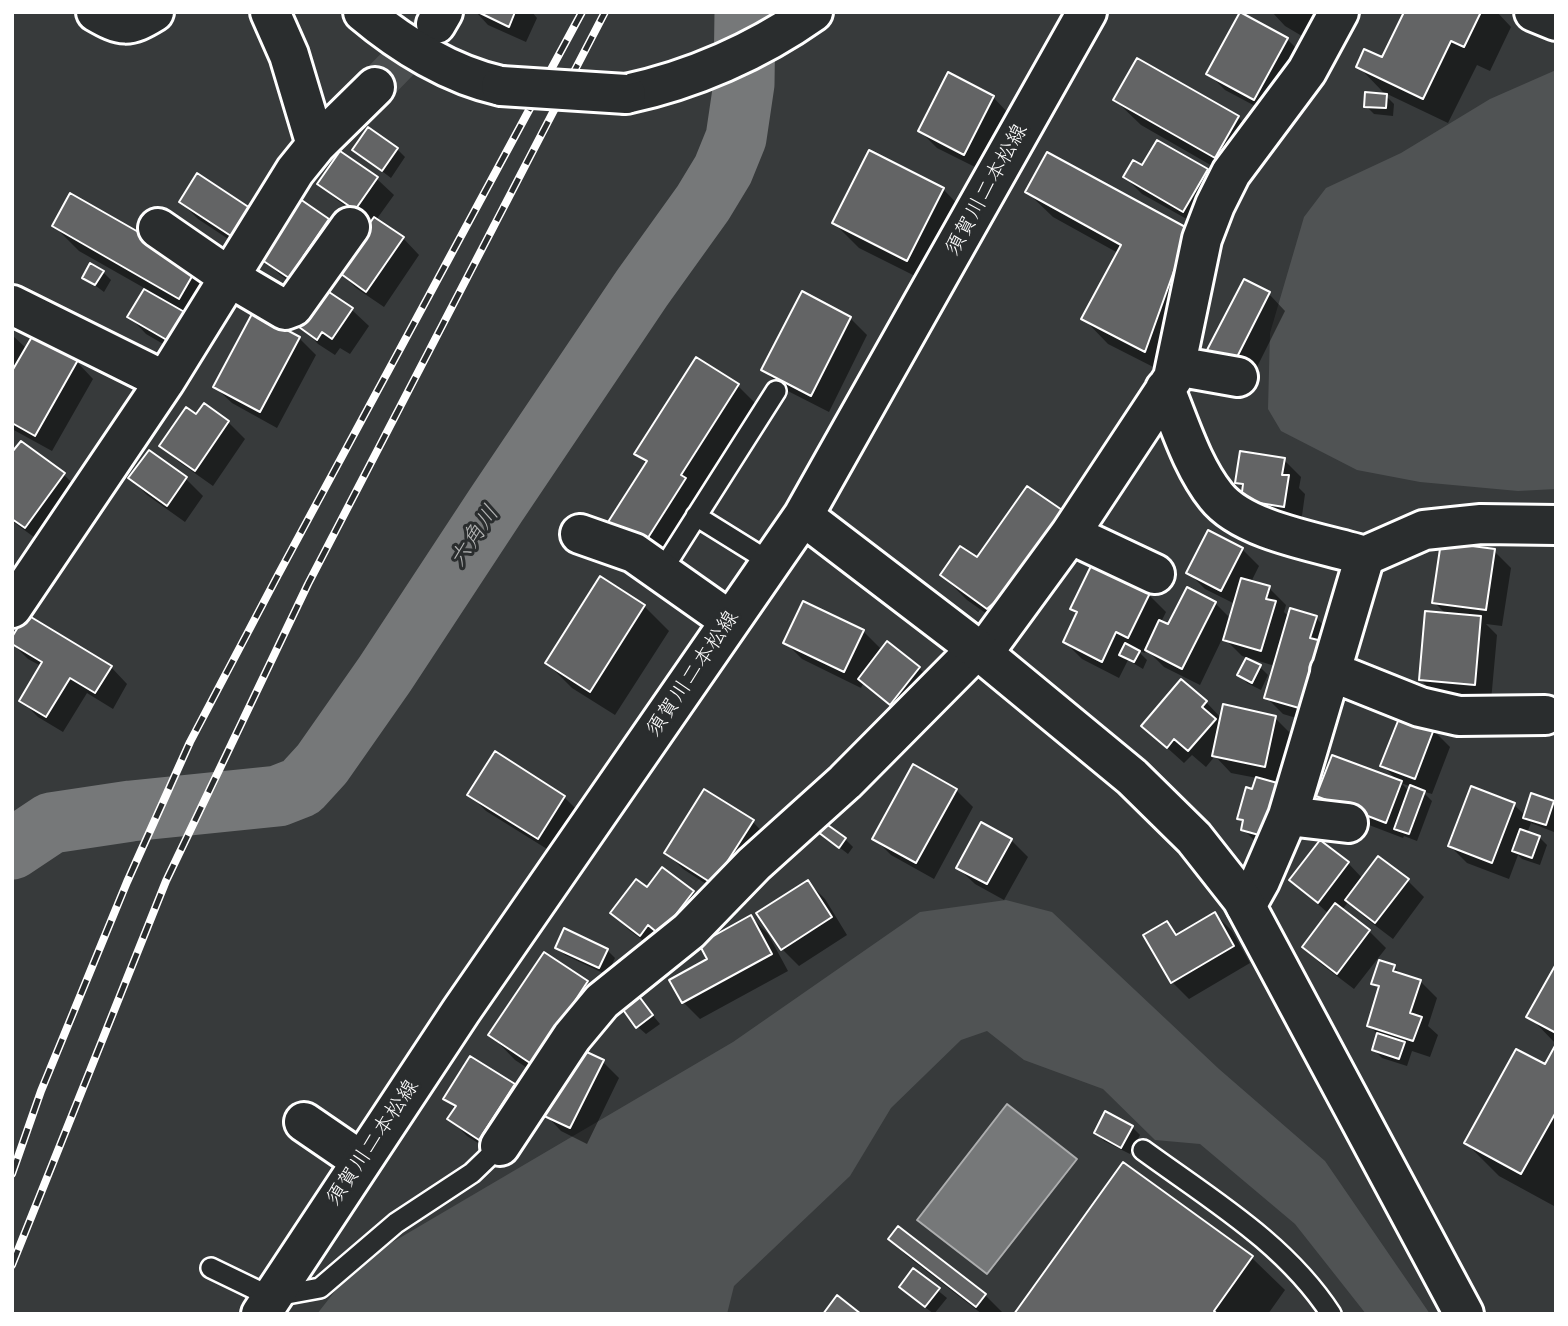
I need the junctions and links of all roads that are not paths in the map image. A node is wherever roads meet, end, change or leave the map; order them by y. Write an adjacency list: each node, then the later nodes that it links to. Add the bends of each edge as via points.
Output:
1 (96, 12): 2 (street, via 116,24 128,24)
2 (154, 12)
3 (271, 12): 11 (street)
4 (363, 12): 8 (street, bridge, via 438,63 481,81 626,94 710,69)
5 (1087, 12): 21 (street, 須賀川二本松線)
6 (1339, 12): 16 (street, via 1307,71 1231,173 1215,205 1202,239)
7 (1534, 12): 9 (street)
8 (802, 21)
9 (1556, 22)
10 (375, 88): 11 (street)
11 (316, 145): 14 (street)
12 (350, 227): 14 (street, via 293,306 285,310)
13 (158, 228): 14 (street)
14 (229, 276): 18 (street)
15 (12, 305): 18 (street)
16 (1171, 377): 17 (street); 24 (street); 25 (street, via 1196,462 1217,498 1241,517 1272,530)
17 (1238, 377)
18 (165, 381): 29 (street)
19 (776, 391): 20 (lane)
20 (696, 516): 26 (lane); 27 (lane)
21 (803, 516): 26 (street, 須賀川二本松線); 31 (street)
22 (1556, 525): 25 (street, via 1481,524 1424,530)
23 (580, 534): 27 (street, via 634,553)
24 (1070, 534): 28 (street); 31 (street)
25 (1365, 556): 32 (street)
26 (770, 562): 30 (street, 須賀川二本松線)
27 (661, 572): 30 (street)
28 (1156, 574)
29 (12, 608)
30 (729, 620): 40 (street, 須賀川二本松線)
31 (980, 651): 36 (street, via 1166,808); 38 (street, via 688,931 602,1001 572,1037)
32 (1330, 671): 33 (street, via 1420,707 1460,716); 34 (street)
33 (1545, 715)
34 (1288, 816): 35 (street); 36 (street)
35 (1348, 823)
36 (1246, 906): 44 (street)
37 (304, 1122): 40 (street)
38 (500, 1146): 42 (lane, via 472,1173 396,1223 320,1288)
39 (1143, 1150): 43 (lane, via 1277,1249)
40 (361, 1161): 42 (street, 須賀川二本松線)
41 (211, 1268): 42 (lane)
42 (266, 1306)
43 (1331, 1314)
44 (1464, 1314)

